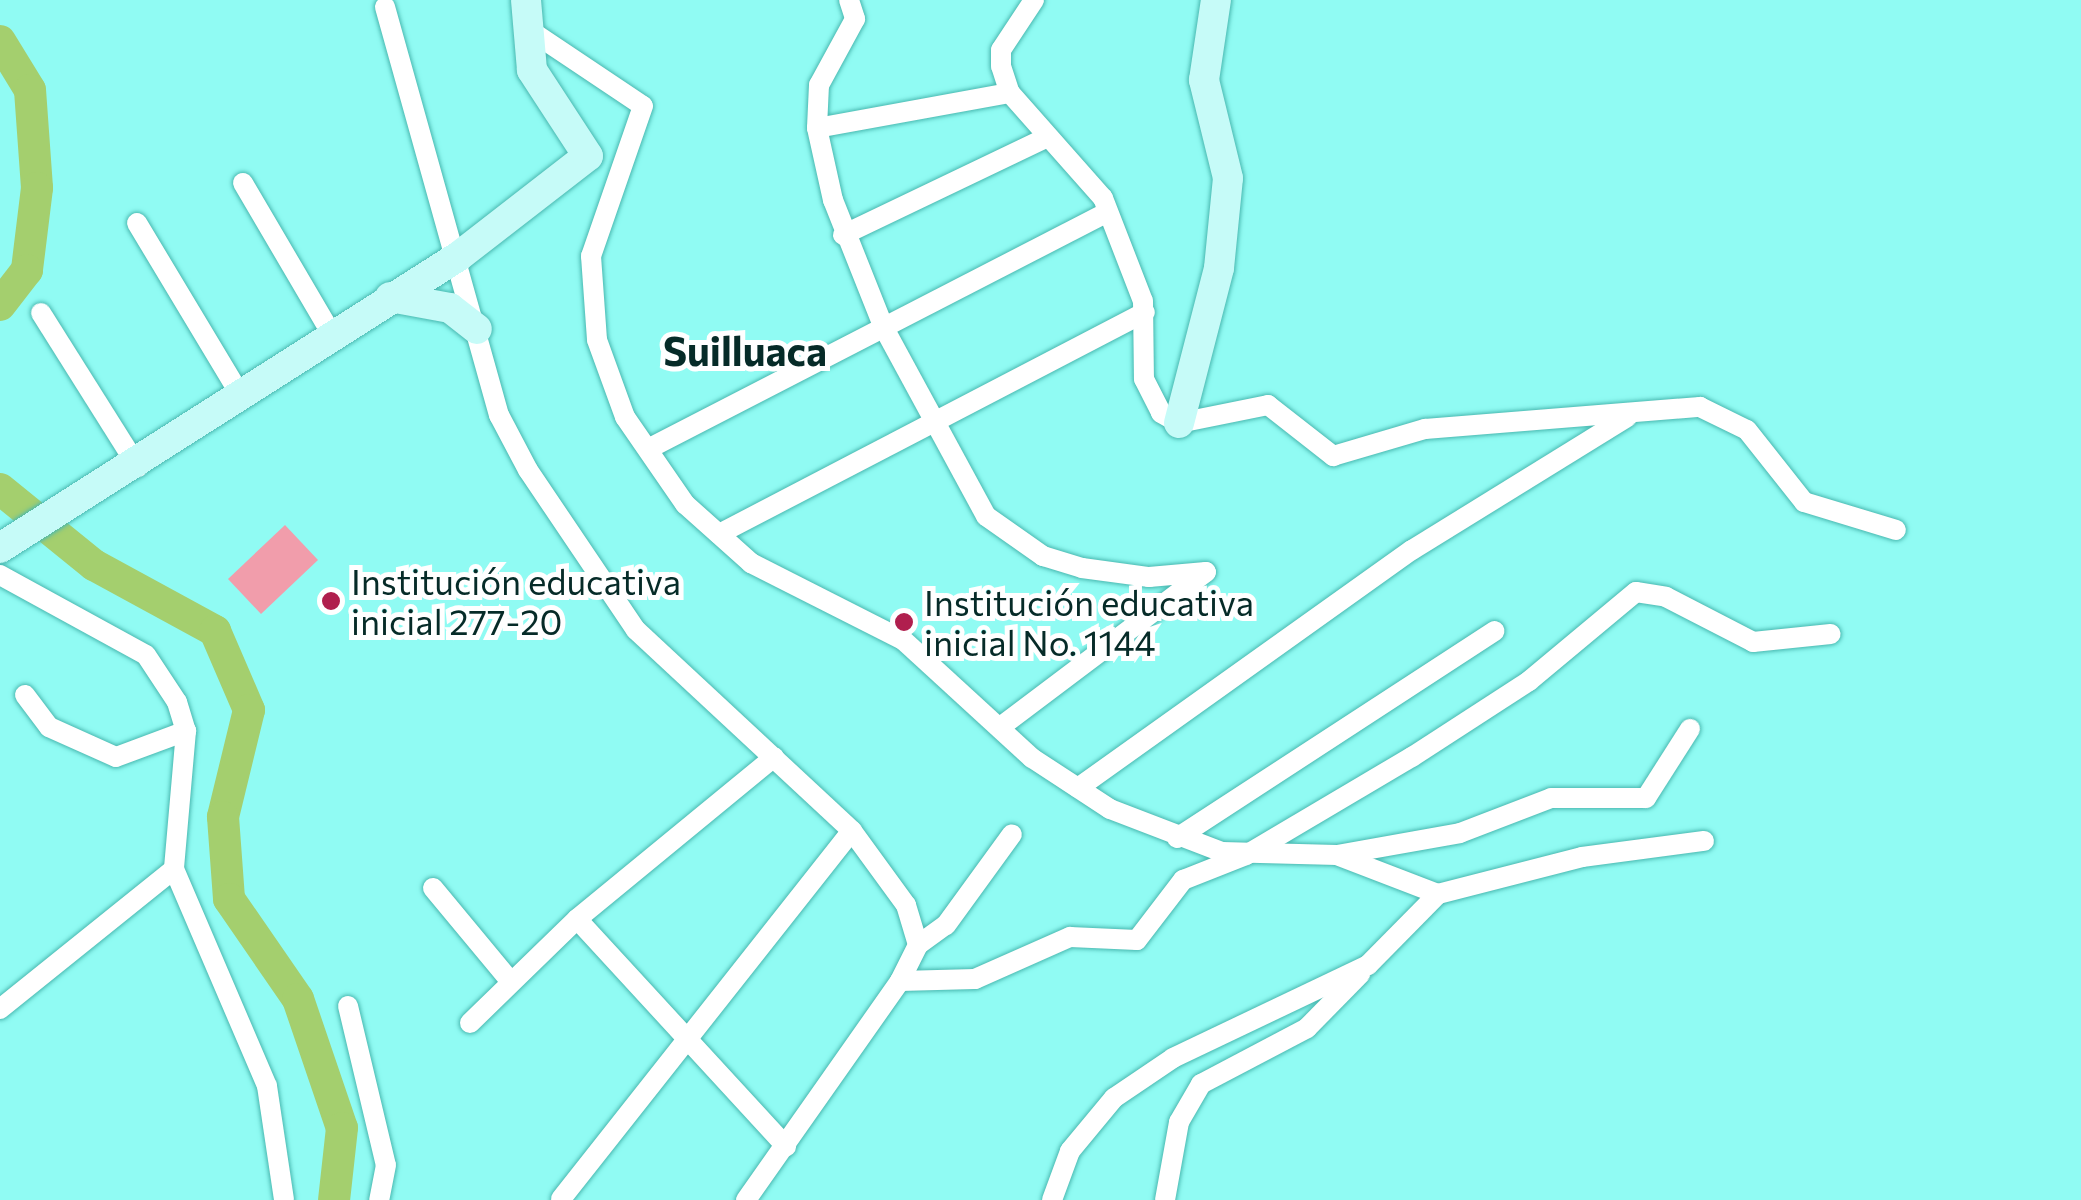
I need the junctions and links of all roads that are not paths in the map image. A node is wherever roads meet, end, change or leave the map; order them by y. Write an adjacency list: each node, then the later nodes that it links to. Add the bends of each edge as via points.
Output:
1 (849, 0): 7 (street, via 855,19 819,85)
2 (1034, 0): 6 (street, via 1001,50)
3 (1216, 0): 23 (street, via 1204,80 1228,178 1218,268)
4 (385, 6): 13 (street)
5 (527, 14): 13 (street, via 532,70 588,156); 24 (street, via 643,106 590,256 596,340)
6 (1010, 93): 7 (street); 8 (street)
7 (817, 128): 12 (street)
8 (1048, 137): 10 (street); 12 (street)
9 (243, 184): 19 (street)
10 (1108, 212): 15 (street); 18 (street)
11 (137, 223): 20 (street)
12 (843, 235): 18 (street)
13 (459, 256): 14 (street); 17 (street)
14 (390, 297): 17 (street, via 450,308); 19 (street)
15 (1145, 312): 22 (street); 23 (street, via 1144,379 1161,413)
16 (41, 313): 25 (street)
17 (477, 328): 36 (street, via 499,415 595,578 636,630)
18 (884, 328): 22 (street); 24 (street)
19 (332, 335): 20 (street)
20 (240, 396): 25 (street)
21 (1630, 416): 23 (street, via 1426,429 1356,456 1333,456 1268,405); 26 (street, via 1700,406 1726,414 1804,502); 37 (street, via 1412,550)
22 (930, 420): 27 (street); 33 (street, via 986,516 1042,556 1122,575 1206,572)
23 (1178, 423)
24 (648, 450): 27 (street)
25 (138, 467): 28 (street)
26 (1896, 530)
27 (719, 534): 33 (street, via 751,564 903,640)
28 (0, 548)
29 (0, 575): 35 (street, via 146,655)
30 (1494, 631): 40 (street)
31 (1831, 634): 42 (street, via 1753,642 1666,596 1636,592 1529,681)
32 (25, 695): 35 (street, via 49,727 116,757)
33 (1000, 727): 37 (street)
34 (1690, 728): 43 (street, via 1646,798 1551,798 1460,832)
35 (186, 731): 44 (street)
36 (774, 756): 38 (street); 47 (street)
37 (1078, 788): 40 (street)
38 (852, 831): 48 (street, via 906,905); 55 (street)
39 (1012, 834): 48 (street, via 946,925)
40 (1177, 838): 42 (street)
41 (1704, 841): 46 (street, via 1582,857)
42 (1246, 855): 43 (street); 50 (street, via 1183,880 1129,943 1070,937 976,979)
43 (1337, 855): 46 (street)
44 (174, 869): 53 (street); 57 (street, via 200,948 268,1086)
45 (433, 888): 51 (street)
46 (1438, 894): 49 (street)
47 (578, 918): 51 (street); 55 (street)
48 (918, 944): 50 (street)
49 (1368, 965): 61 (street, via 1173,1058 1114,1098 1070,1150); 62 (street, via 1307,1028 1201,1084 1179,1122)
50 (900, 981): 56 (street)
51 (511, 982): 54 (street)
52 (348, 1006): 58 (street, via 386,1165)
53 (0, 1010)
54 (470, 1023)
55 (685, 1036): 56 (street); 59 (street)
56 (786, 1146): 60 (street)
57 (284, 1200)
58 (379, 1200)
59 (561, 1200)
60 (746, 1200)
61 (1052, 1200)
62 (1165, 1200)

